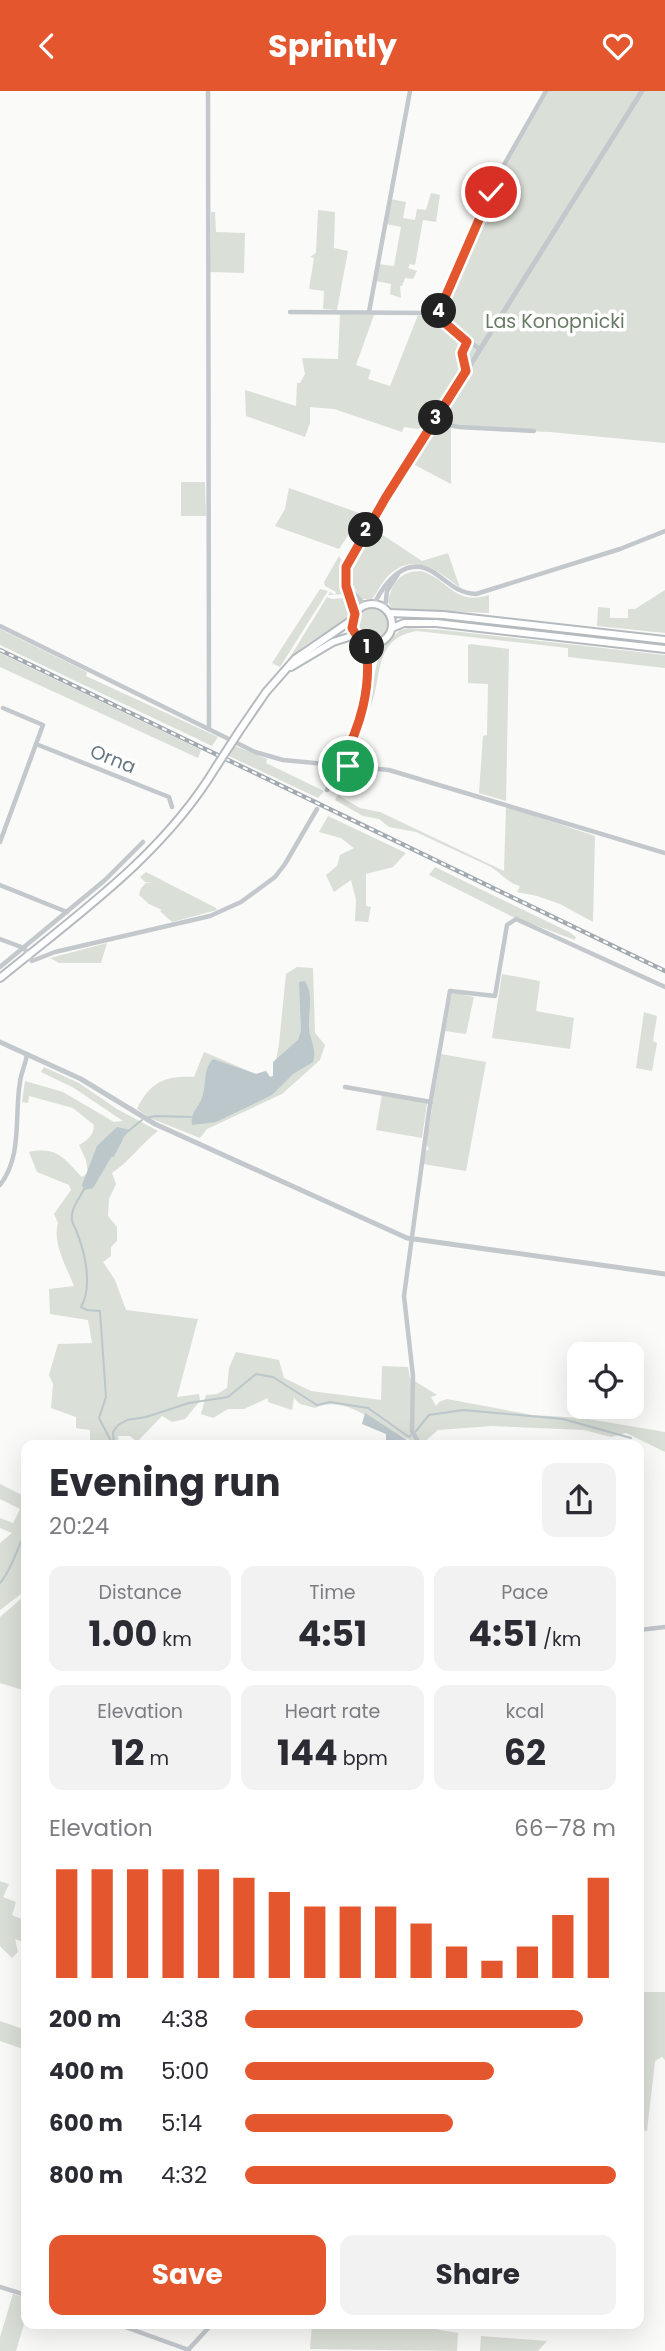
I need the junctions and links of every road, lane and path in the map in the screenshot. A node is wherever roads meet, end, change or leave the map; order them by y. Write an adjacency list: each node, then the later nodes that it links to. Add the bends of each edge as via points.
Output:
1 (208, 91): 30 (street)
2 (410, 91): 6 (street)
3 (546, 91): 7 (street, via 501,170)
4 (642, 91): 9 (street)
5 (290, 312): 6 (street)
6 (369, 312): 7 (street)
7 (437, 316): 8 (street)
8 (467, 342): 9 (street); 10 (street, via 462,353)
9 (480, 349): 10 (street)
10 (466, 371): 11 (street)
11 (433, 422): 12 (street); 14 (street)
12 (534, 431)
13 (665, 531): 15 (street, via 476,594 457,591 428,569 413,567)
14 (350, 558): 17 (street, via 350,585); 19 (street, via 345,579)
15 (399, 572): 16 (street, via 385,584); 18 (street, via 390,585)
16 (374, 604): 17 (main road); 18 (main road)
17 (364, 605): 19 (main road)
18 (387, 611): 21 (main road); 23 (main road)
19 (353, 617): 22 (main road); 27 (main road, via 306,650)
20 (0, 626): 30 (street)
21 (392, 628): 25 (main road); 26 (main road, via 410,623 445,624)
22 (355, 635): 24 (main road); 27 (main road, via 333,642)
23 (665, 640)
24 (366, 643): 25 (main road); 28 (street)
25 (377, 643): 28 (street)
26 (665, 649)
27 (287, 670): 41 (main road, bridge, via 265,692 191,806 162,840)
28 (369, 682): 32 (street, via 358,726)
29 (3, 708): 31 (street, via 42,723)
30 (209, 729): 32 (street, via 267,756)
31 (36, 744): 34 (street, Orna, via 169,797); 36 (street)
32 (340, 765): 33 (street); 38 (street, via 389,770)
33 (327, 790)
34 (172, 807)
35 (317, 809): 44 (street, via 275,877 241,902 210,916 32,961)
36 (0, 842)
37 (143, 842): 40 (street)
38 (665, 853)
39 (0, 885): 40 (street)
40 (68, 912): 41 (street); 43 (street)
41 (72, 919): 44 (main road)
42 (0, 939): 43 (street)
43 (23, 948): 44 (street); 45 (street)
44 (28, 955): 46 (main road)
45 (0, 967)
46 (0, 978)
47 (665, 987): 51 (street, via 511,920 495,996 450,991)
48 (0, 1042): 49 (street)
49 (27, 1053): 52 (street, via 20,1079 15,1148 10,1170); 53 (street, via 155,1124)
50 (345, 1087): 51 (street)
51 (431, 1102): 53 (street)
52 (0, 1185)
53 (411, 1239): 54 (street); 55 (street, via 404,1300 413,1376 412,1434)
54 (665, 1274)
55 (417, 1440)
56 (665, 1627): 57 (street)
57 (644, 1629)
58 (0, 2287): 59 (street)
59 (21, 2293)
60 (131, 2329): 62 (street)
61 (207, 2329): 62 (street)
62 (188, 2350)

